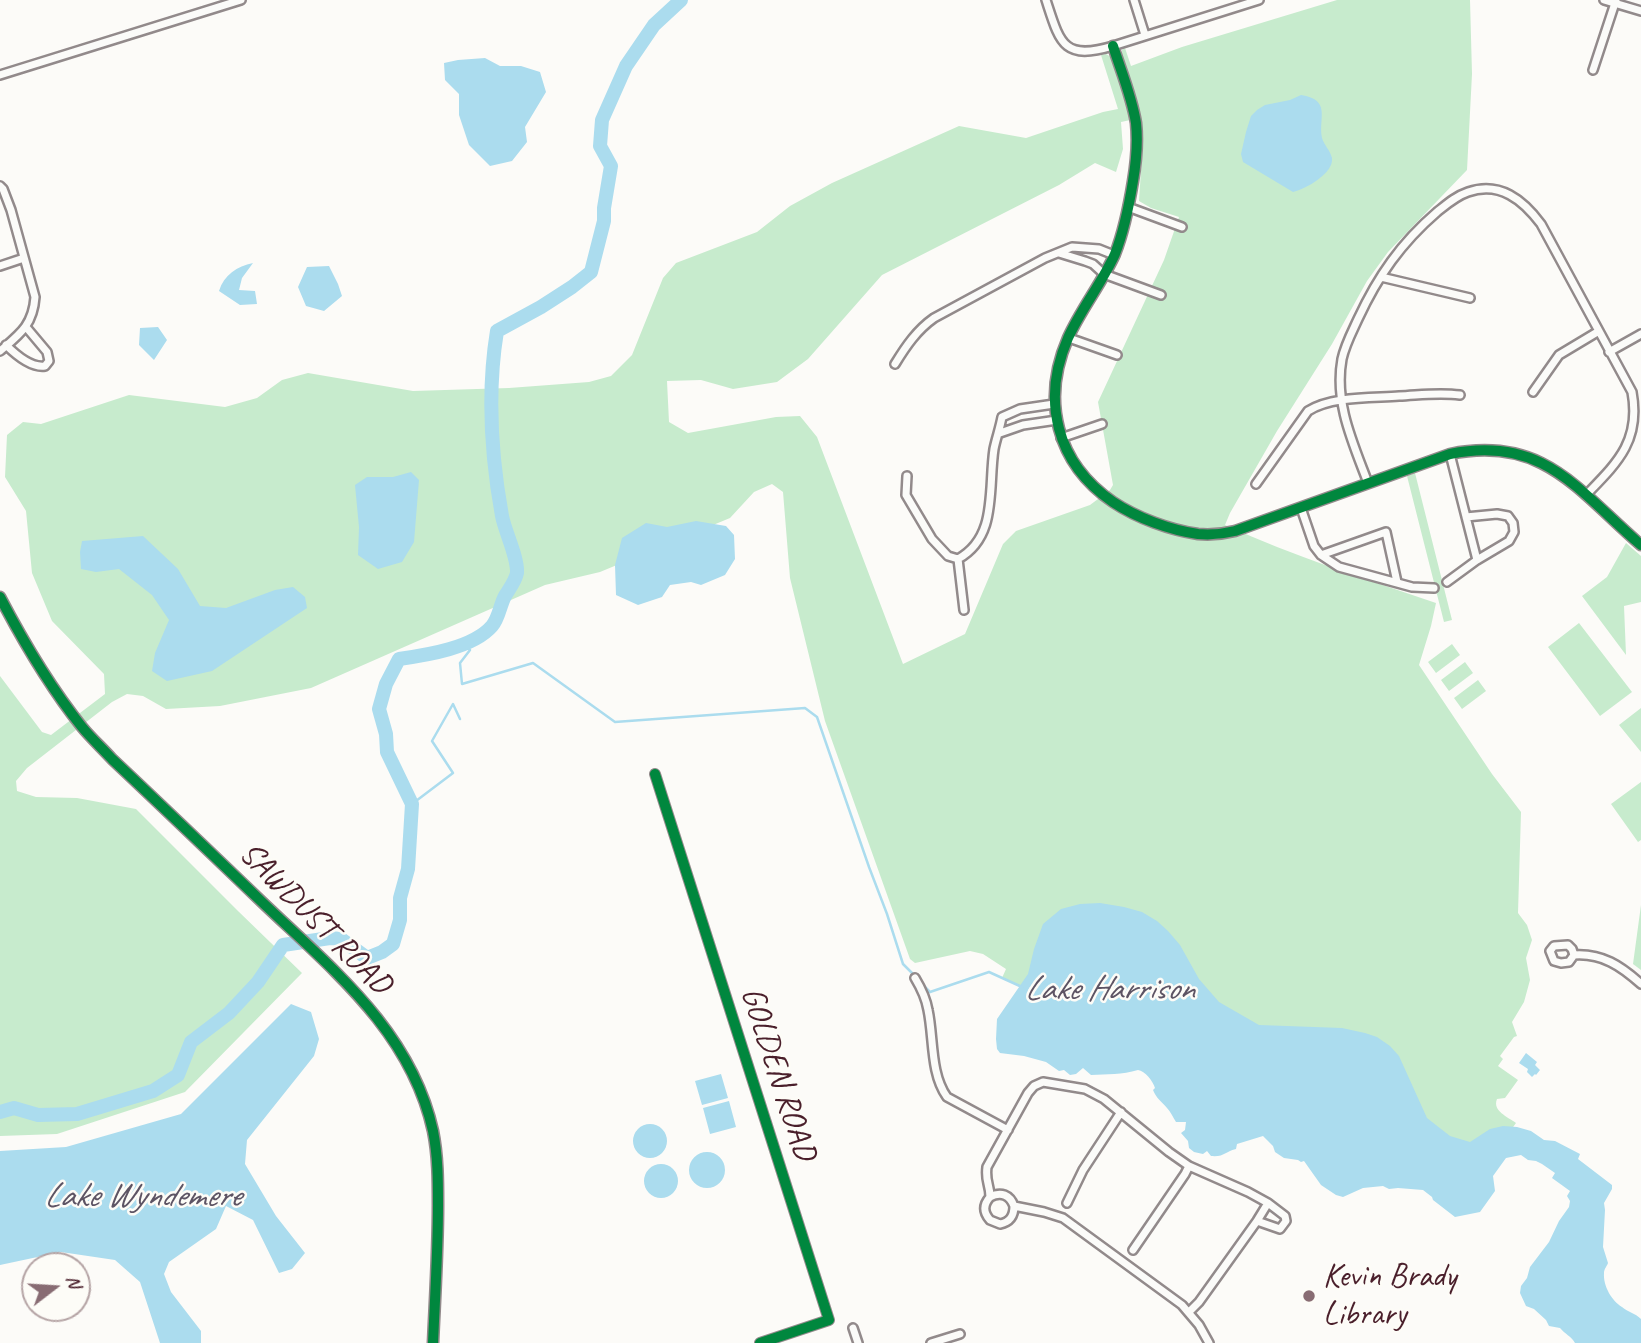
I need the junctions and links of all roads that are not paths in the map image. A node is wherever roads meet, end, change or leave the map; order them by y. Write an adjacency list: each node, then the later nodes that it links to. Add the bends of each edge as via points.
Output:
1 (241, 0): 12 (street)
2 (1046, 0): 10 (street, via 1062,41 1072,49 1093,52)
3 (1134, 0): 9 (street)
4 (1259, 0): 6 (street)
5 (1604, 0): 7 (street)
6 (1250, 1): 9 (street)
7 (1615, 2): 8 (street); 11 (street)
8 (1641, 12)
9 (1145, 35): 10 (street)
10 (1113, 46): 14 (street, via 1136,125)
11 (1593, 70)
12 (0, 75)
13 (0, 186): 18 (street)
14 (1128, 207): 15 (street); 17 (street)
15 (1182, 227)
16 (1059, 253): 17 (street, via 1088,247); 20 (street, via 1093,264); 31 (street, via 922,326)
17 (1114, 255): 20 (street)
18 (24, 258): 19 (street); 24 (street, via 35,298)
19 (0, 266)
20 (1104, 274): 22 (street); 27 (street)
21 (1381, 277): 23 (street); 25 (street, via 1414,233 1456,197 1482,189 1502,192 1522,202 1541,224); 34 (street, via 1342,357)
22 (1161, 295)
23 (1470, 298)
24 (26, 327): 28 (street); 28 (street, via 47,352 45,366 37,367)
25 (1599, 331): 29 (street); 32 (street, via 1559,355)
26 (1641, 334): 29 (street)
27 (1069, 338): 30 (street); 35 (street)
28 (3, 348)
29 (1609, 352): 44 (street, via 1632,392 1637,424 1625,454)
30 (1117, 355)
31 (895, 364)
32 (1533, 392)
33 (1460, 395): 34 (street)
34 (1341, 401): 42 (street); 43 (street, via 1308,411)
35 (1054, 404): 36 (street); 38 (street, via 1002,417)
36 (1057, 420): 38 (street); 39 (street)
37 (1102, 424): 39 (street)
38 (1000, 433): 49 (street, via 987,523 976,545)
39 (1061, 438): 45 (street, via 1094,487 1121,507 1165,525 1198,534 1223,533)
40 (1450, 454): 42 (street); 44 (street, via 1516,453 1545,464); 46 (street)
41 (907, 477): 49 (street, via 906,495 932,539 948,556)
42 (1368, 483): 45 (street)
43 (1256, 485)
44 (1587, 495): 47 (street)
45 (1301, 508): 48 (street)
46 (1466, 517): 50 (street); 50 (street, via 1497,514 1513,523 1509,541)
47 (1641, 545)
48 (1321, 555): 51 (street, via 1339,567); 51 (street, via 1386,532)
49 (958, 559): 55 (street)
50 (1477, 561): 52 (street)
51 (1397, 582): 53 (street)
52 (1447, 582)
53 (1434, 588)
54 (0, 597): 72 (street, SAWDUST ROAD, via 37,663 83,728 362,999 406,1060 433,1131 438,1180)
55 (964, 610)
56 (655, 774): 73 (street, GOLDEN ROAD, via 829,1320)
57 (1574, 955): 59 (street, via 1600,957)
58 (915, 978): 61 (street, via 925,995 941,1089 947,1097)
59 (1641, 984)
60 (1121, 1112): 61 (street, via 1084,1089 1043,1082 1028,1093); 62 (street); 64 (street)
61 (1008, 1130): 63 (street, via 987,1167)
62 (1189, 1166): 65 (street); 68 (street)
63 (990, 1196): 66 (street, via 1006,1196); 66 (street, via 984,1210 994,1223 1010,1220)
64 (1067, 1203)
65 (1268, 1203): 67 (street); 67 (street, via 1286,1221 1280,1229)
66 (1014, 1206): 69 (street, via 1063,1219)
67 (1257, 1221): 69 (street)
68 (1133, 1250)
69 (1189, 1312): 76 (street)
70 (853, 1328): 74 (street)
71 (960, 1334): 75 (street)
72 (433, 1343)
73 (760, 1343)
74 (858, 1343)
75 (931, 1343)
76 (1209, 1343)

